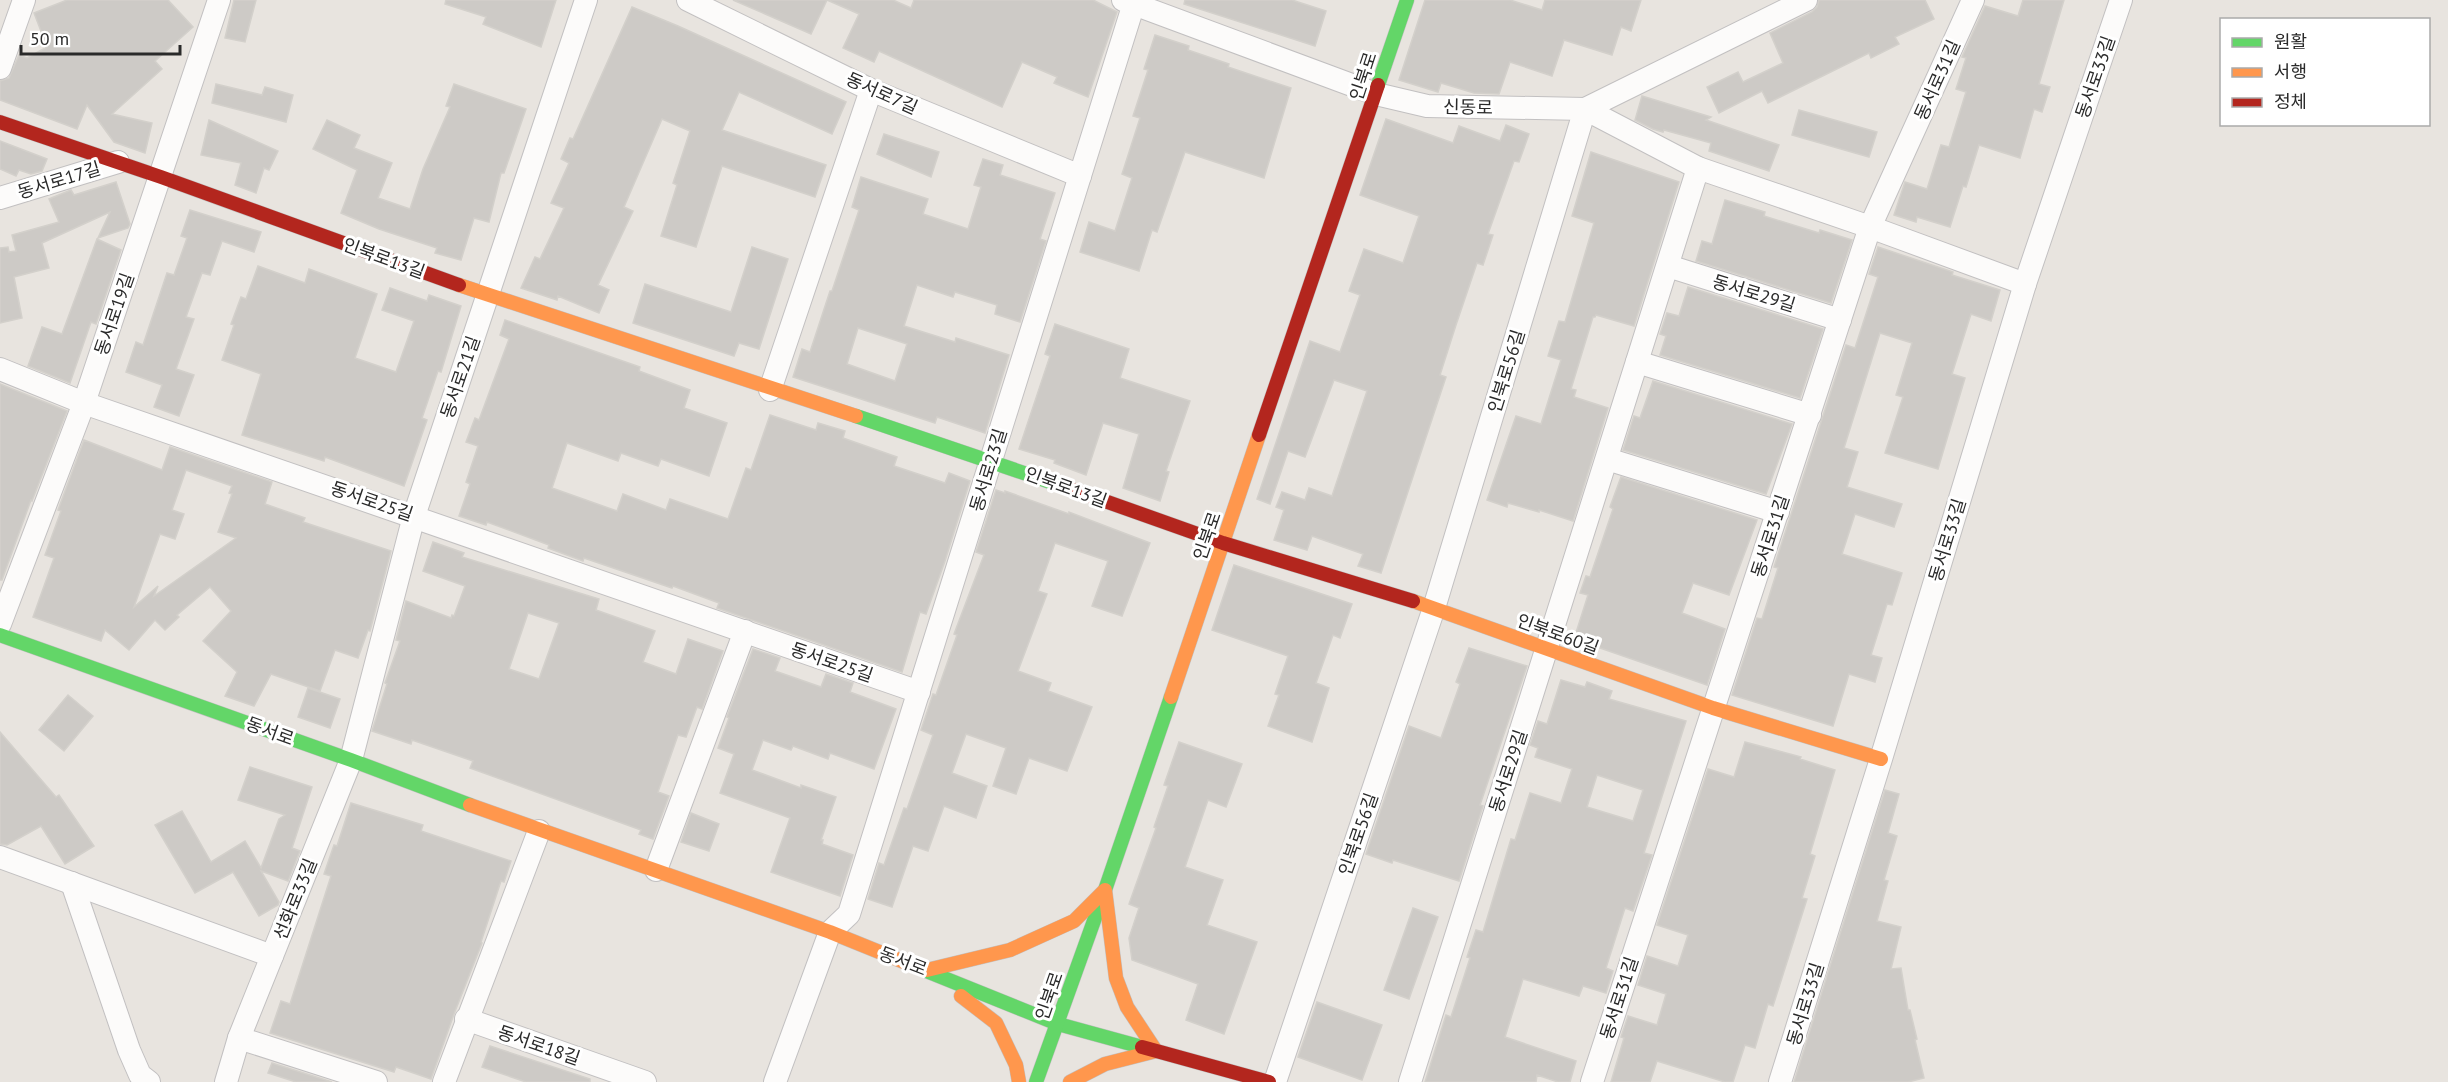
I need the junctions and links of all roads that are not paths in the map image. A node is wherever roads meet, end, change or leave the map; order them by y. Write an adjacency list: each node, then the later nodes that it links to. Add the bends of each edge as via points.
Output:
1 (24, 0): 10 (street)
2 (219, 0): 18 (street, 동서로19길)
3 (586, 0): 23 (street, 동서로21길)
4 (688, 0): 11 (street, 동서로7길)
5 (1407, 0): 12 (street, 인북로)
6 (1806, 0): 13 (street, 신동로)
7 (1973, 0): 20 (street, 동서로31길)
8 (2121, 0): 22 (street, 동서로33길)
9 (1130, 2): 12 (street, 신동로); 17 (street, 동서로23길)
10 (0, 68)
11 (871, 90): 17 (street, 동서로7길); 27 (street)
12 (1376, 94): 13 (street, 신동로, via 1427,106); 34 (street, 인북로)
13 (1585, 109): 16 (street); 35 (street, 인북로56길)
14 (0, 122): 15 (street, 인북로13길)
15 (118, 162): 18 (street, 인북로13길); 19 (street, 동서로17길)
16 (1698, 168): 20 (street); 21 (street, 동서로29길)
17 (1080, 176): 31 (street, 동서로23길)
18 (161, 177): 23 (street, 인북로13길); 28 (street, 동서로19길)
19 (0, 198)
20 (1870, 227): 22 (street); 24 (street, 동서로31길)
21 (1668, 266): 24 (street, 동서로29길); 25 (street, 동서로29길)
22 (2025, 284): 42 (street, 동서로33길)
23 (488, 296): 27 (street, 인북로13길); 33 (street, 동서로21길)
24 (1840, 320): 29 (street, 동서로31길)
25 (1637, 362): 29 (street); 30 (street, 동서로29길)
26 (0, 369): 28 (street, 동서로25길)
27 (770, 390): 31 (street, 인북로13길)
28 (84, 403): 33 (street, 동서로25길); 36 (street, 동서로19길)
29 (1810, 414): 32 (street, 동서로31길)
30 (1606, 459): 32 (street); 39 (street, 동서로29길)
31 (991, 460): 34 (street, 인북로13길); 40 (street, 동서로23길)
32 (1778, 512): 41 (street, 동서로31길)
33 (414, 516): 37 (street, 동서로25길); 43 (street, 동서로21길)
34 (1223, 543): 35 (street, 인북로60길); 48 (street, 인북로)
35 (1434, 608): 39 (street, 인북로60길); 66 (street, 인북로56길)
36 (0, 624)
37 (745, 631): 40 (street, 동서로25길); 46 (street)
38 (0, 635): 43 (street, 동서로)
39 (1546, 649): 41 (street, 인북로60길); 67 (street, 동서로29길)
40 (918, 692): 49 (street, 동서로23길, via 849,914)
41 (1713, 708): 42 (street, 인북로60길); 68 (street, 동서로31길)
42 (1881, 759): 69 (street, 동서로33길)
43 (351, 760): 44 (street, 동서로); 50 (street, 선화로33길)
44 (539, 831): 46 (street, 동서로); 52 (street)
45 (0, 857): 47 (street)
46 (656, 870): 49 (street, 동서로)
47 (72, 883): 50 (street); 56 (street, via 129,1050 140,1075)
48 (1105, 890): 51 (street, via 1074,921 1010,950); 53 (street, 인북로); 55 (street, via 1116,978 1127,1007)
49 (830, 932): 51 (street, 동서로); 61 (street)
50 (272, 956): 54 (street, 선화로33길)
51 (927, 970): 53 (street, 동서로); 62 (street, via 996,1023 1016,1065)
52 (466, 1019): 59 (street); 60 (street, 동서로18길)
53 (1058, 1024): 55 (street, 동서로); 63 (street, 인북로)
54 (239, 1038): 57 (street, 선화로33길); 58 (street)
55 (1156, 1051): 64 (street, via 1105,1064); 65 (street, 동서로)
56 (149, 1082)
57 (226, 1082)
58 (376, 1082)
59 (444, 1082)
60 (645, 1082)
61 (775, 1082)
62 (1018, 1082)
63 (1036, 1082)
64 (1070, 1082)
65 (1269, 1082)
66 (1275, 1082)
67 (1410, 1082)
68 (1592, 1082)
69 (1780, 1082)

